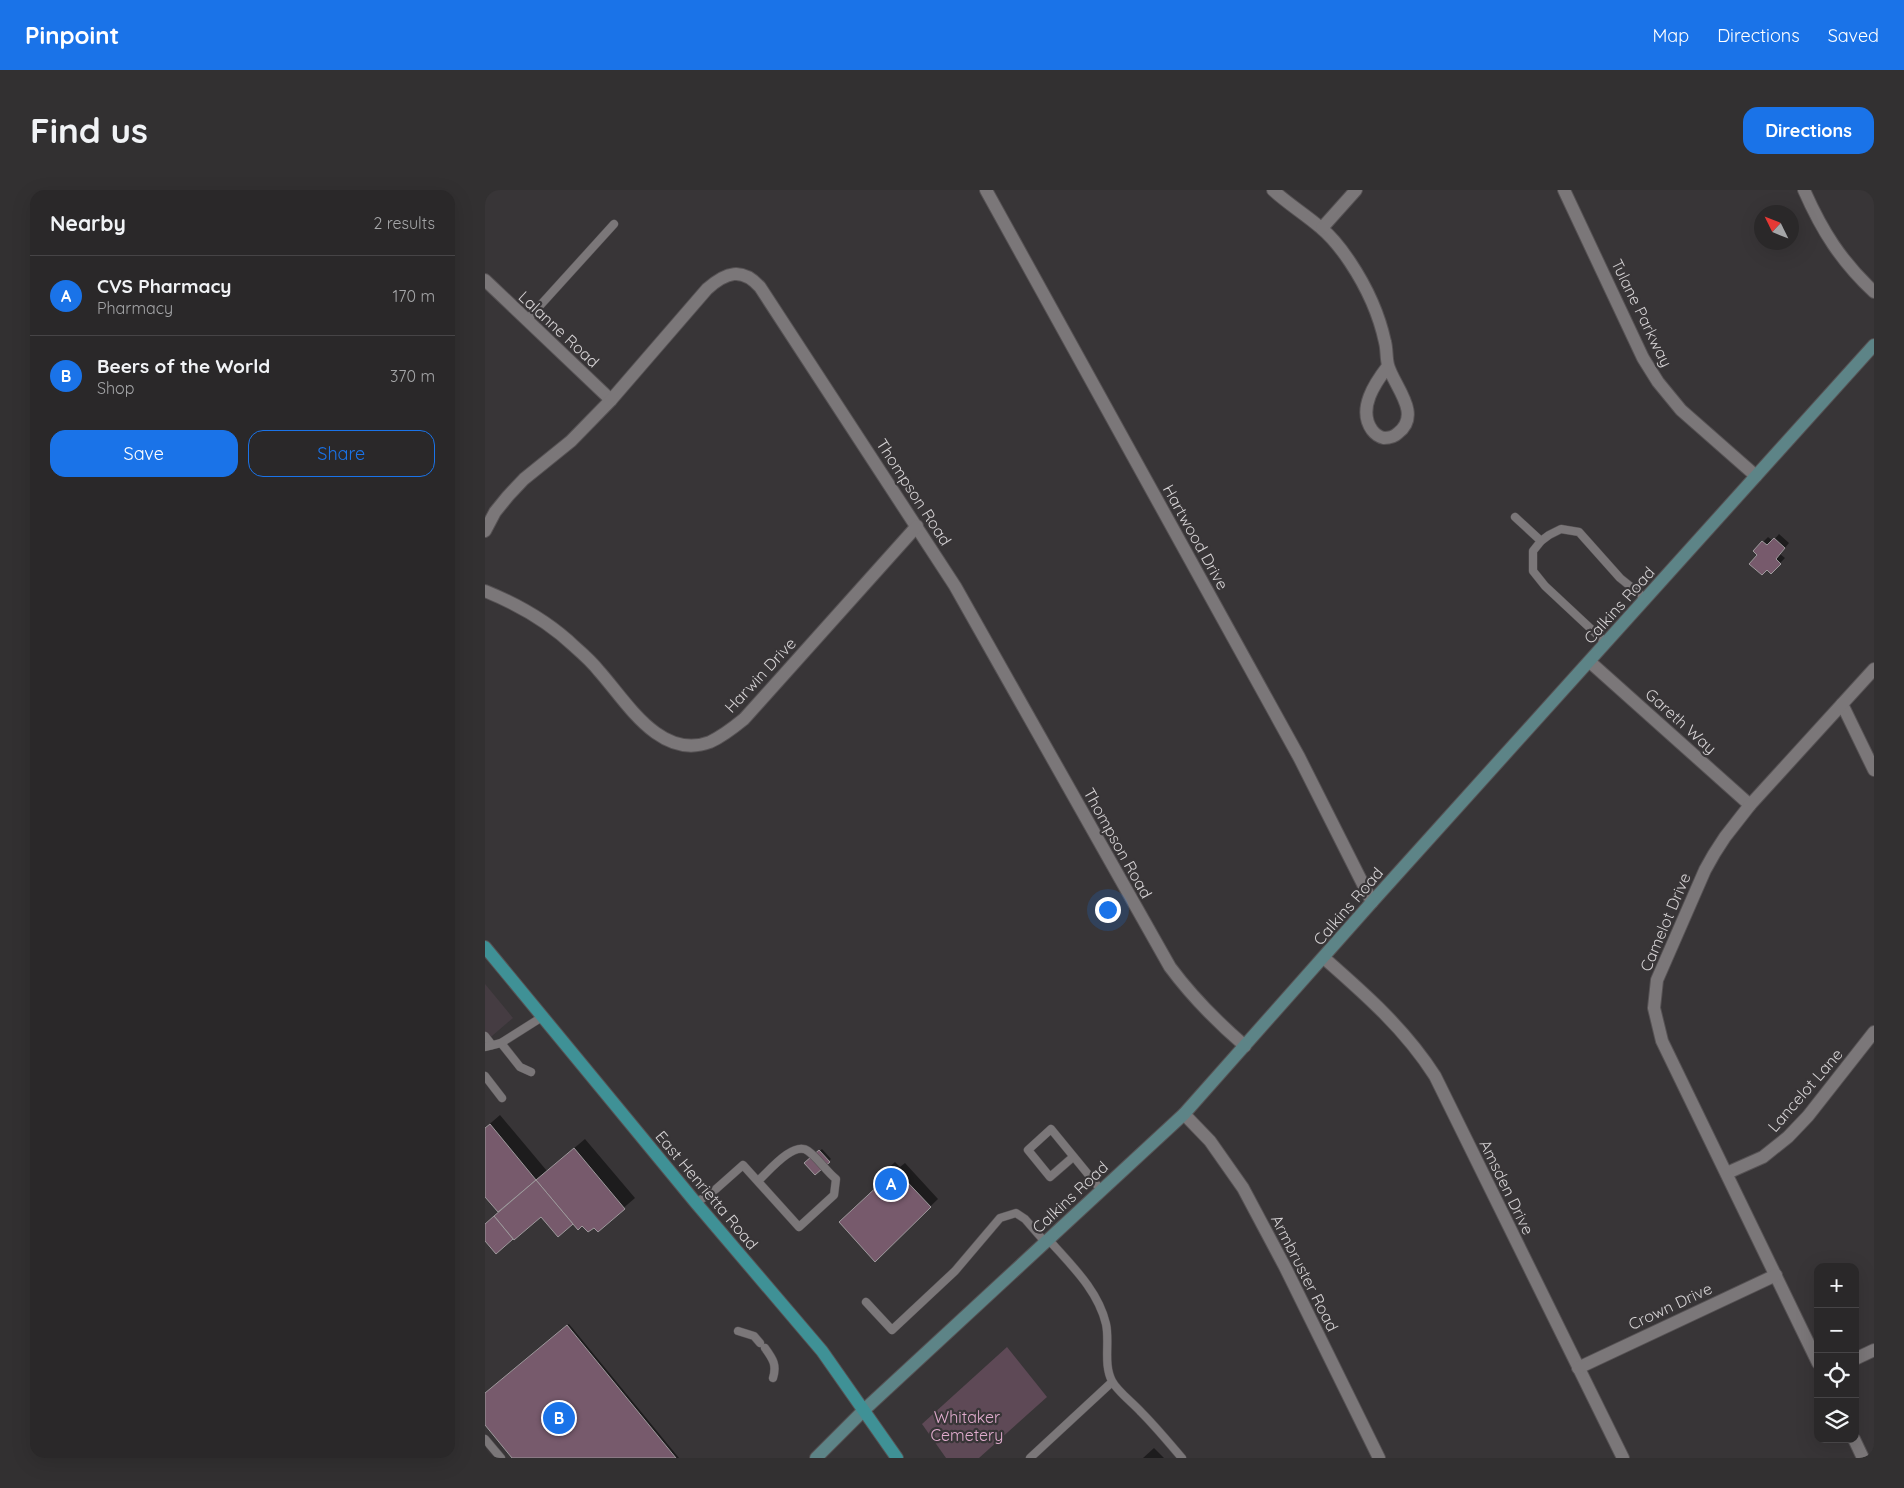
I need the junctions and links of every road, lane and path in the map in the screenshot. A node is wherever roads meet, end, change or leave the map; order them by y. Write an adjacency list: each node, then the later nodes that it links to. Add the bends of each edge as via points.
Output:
1 (986, 190): 27 (street, Hartwood Drive, via 1299,757)
2 (1273, 190): 7 (street)
3 (1356, 190): 7 (street)
4 (1564, 190): 14 (street, Tulane Parkway, via 1657,382 1681,410)
5 (1804, 190): 9 (street, via 1826,236 1846,264)
6 (614, 224): 10 (lane)
7 (1321, 228): 12 (street, via 1351,263 1372,302 1385,343)
8 (486, 284): 10 (street, Lalanne Road)
9 (1874, 292)
10 (526, 321): 13 (street, Lalanne Road)
11 (1874, 345): 14 (main road, Calkins Road)
12 (1388, 366): 12 (street, via 1367,404 1366,422 1375,434 1385,438 1395,436 1407,422 1407,407)
13 (611, 400): 16 (street, Thompson Road, via 707,288 726,274 743,275 761,287); 17 (street, Thompson Road, via 571,441 513,490)
14 (1756, 476): 20 (main road, Calkins Road)
15 (1515, 518): 18 (lane)
16 (917, 526): 19 (street, Harwin Drive, via 744,718 725,734 690,745 672,742 656,734 573,645 543,622); 35 (street, Thompson Road, via 955,586 1170,968 1214,1020)
17 (485, 530)
18 (1541, 541): 20 (lane, via 1561,529 1579,532 1620,578); 21 (lane, via 1533,551 1533,571)
19 (485, 591)
20 (1646, 599): 21 (main road, Calkins Road)
21 (1606, 644): 22 (main road, Calkins Road)
22 (1590, 662): 26 (street, Gareth Way); 27 (main road, Calkins Road)
23 (1874, 669): 24 (street, Camelot Drive)
24 (1842, 704): 25 (street); 26 (street, Camelot Drive)
25 (1874, 770)
26 (1750, 805): 41 (street, Camelot Drive, via 1725,836 1705,870 1661,970 1654,1008 1662,1040)
27 (1372, 902): 29 (main road, Calkins Road)
28 (485, 947): 30 (main road, East Henrietta Road)
29 (1324, 958): 35 (main road, Calkins Road); 52 (street, Amsden Drive, via 1389,1017 1422,1055)
30 (542, 1017): 33 (lane); 44 (main road, East Henrietta Road)
31 (1874, 1032): 41 (street, Lancelot Lane, via 1788,1137 1763,1157)
32 (485, 1036): 34 (lane)
33 (501, 1044): 34 (lane); 36 (lane, via 520,1067)
34 (489, 1046)
35 (1245, 1046): 39 (main road, Calkins Road)
36 (531, 1072)
37 (485, 1076): 38 (lane)
38 (502, 1098)
39 (1184, 1114): 43 (main road, Calkins Road); 63 (street, Armbruster Road, via 1209,1140 1243,1188)
40 (1073, 1156): 40 (lane, via 1051,1129 1028,1150 1049,1176); 43 (lane)
41 (1727, 1173): 46 (street, Camelot Drive)
42 (758, 1181): 42 (lane, via 791,1151 799,1148 807,1150 836,1179 834,1196 799,1228); 44 (lane, via 743,1165)
43 (1101, 1190): 45 (main road, Calkins Road)
44 (696, 1203): 55 (main road, East Henrietta Road, via 822,1351)
45 (1047, 1241): 47 (lane, via 1015,1213 1000,1218 955,1271 892,1330); 54 (lane, via 1095,1295 1106,1326); 55 (main road, Calkins Road)
46 (1776, 1275): 50 (street, Camelot Drive); 52 (street, Crown Drive)
47 (866, 1302)
48 (738, 1331): 53 (lane, via 754,1336 773,1358 776,1367)
49 (1874, 1350): 51 (street)
50 (1814, 1355)
51 (1859, 1357)
52 (1578, 1368): 64 (street, Amsden Drive)
53 (773, 1378)
54 (1112, 1382): 61 (lane); 62 (lane)
55 (864, 1410): 59 (main road, Calkins Road); 60 (main road, East Henrietta Road)
56 (485, 1439): 58 (lane)
57 (1856, 1443): 65 (street)
58 (501, 1458)
59 (816, 1458)
60 (897, 1458)
61 (1030, 1458)
62 (1182, 1458)
63 (1379, 1458)
64 (1623, 1458)
65 (1863, 1458)

